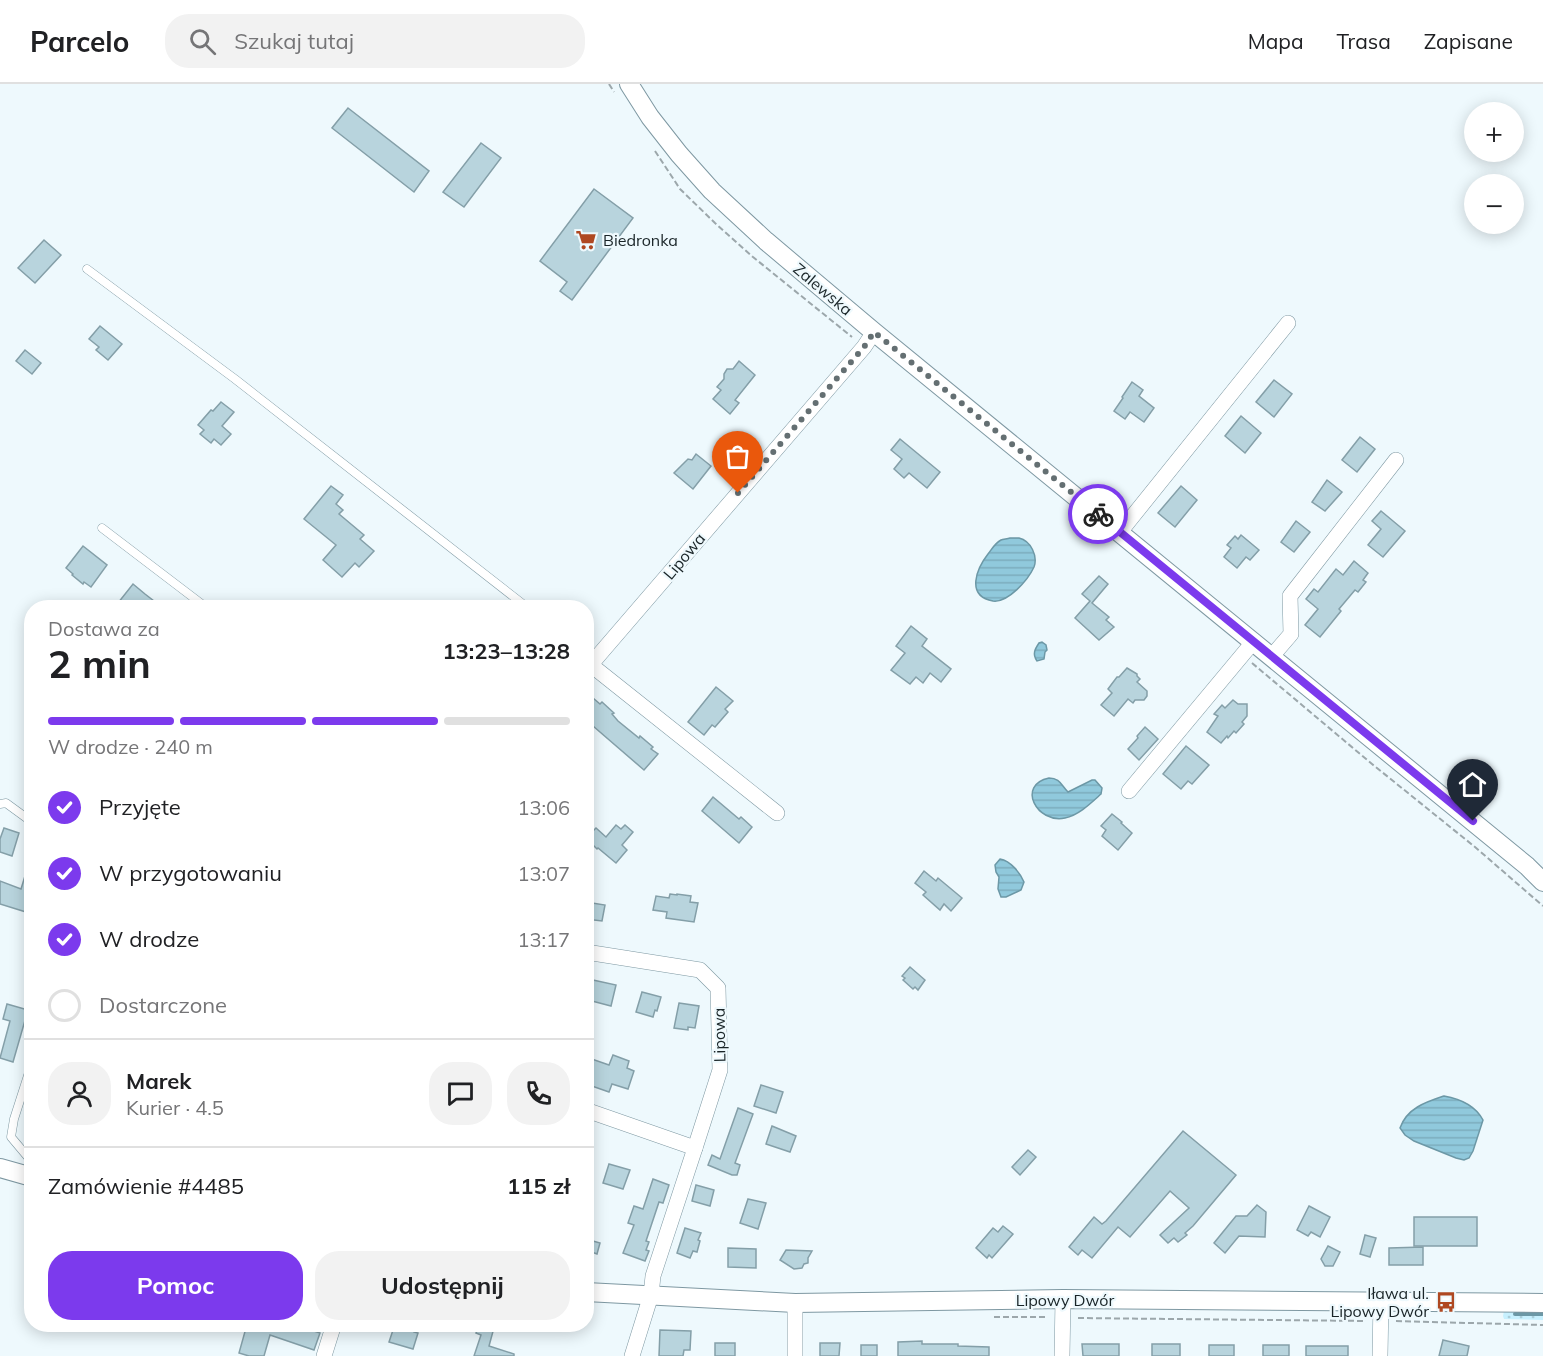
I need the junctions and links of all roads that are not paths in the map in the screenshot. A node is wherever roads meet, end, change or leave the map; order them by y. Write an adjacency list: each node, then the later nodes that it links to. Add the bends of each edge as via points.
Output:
1 (629, 84): 4 (street, Zalewska, via 679,154 712,191)
2 (87, 269): 9 (lane, via 282,415)
3 (1288, 323): 7 (street)
4 (874, 332): 7 (street, Zalewska); 12 (street, Lipowa)
5 (1396, 460): 11 (street, via 1290,596 1291,634)
6 (102, 528): 8 (lane)
7 (1120, 532): 10 (street, Zalewska)
8 (196, 600)
9 (518, 600)
10 (1254, 641): 11 (street, Zalewska); 14 (street)
11 (1272, 656): 18 (street, Zalewska)
12 (594, 657)
13 (594, 665): 16 (street)
14 (1129, 791)
15 (0, 804): 17 (lane, via 6,803)
16 (777, 813)
17 (24, 816)
18 (1543, 882)
19 (594, 953): 22 (street, Lipowa, via 700,970 718,988 720,1070)
20 (24, 1088): 23 (lane, via 11,1137)
21 (594, 1113): 22 (street)
22 (696, 1148): 27 (street, Lipowa, via 653,1276)
23 (24, 1152)
24 (0, 1168): 25 (street)
25 (24, 1175)
26 (594, 1292): 27 (street, Lipowy Dwór)
27 (651, 1295): 30 (street, Lipowy Dwór); 34 (street, Lipowa)
28 (1064, 1299): 29 (street, Lipowy Dwór); 30 (street, Lipowy Dwór); 36 (street)
29 (1381, 1301): 31 (street, Lipowy Dwór); 37 (street)
30 (795, 1303): 35 (street)
31 (1543, 1303)
32 (332, 1332): 33 (street)
33 (324, 1356)
34 (632, 1356)
35 (795, 1356)
36 (1062, 1356)
37 (1380, 1356)

